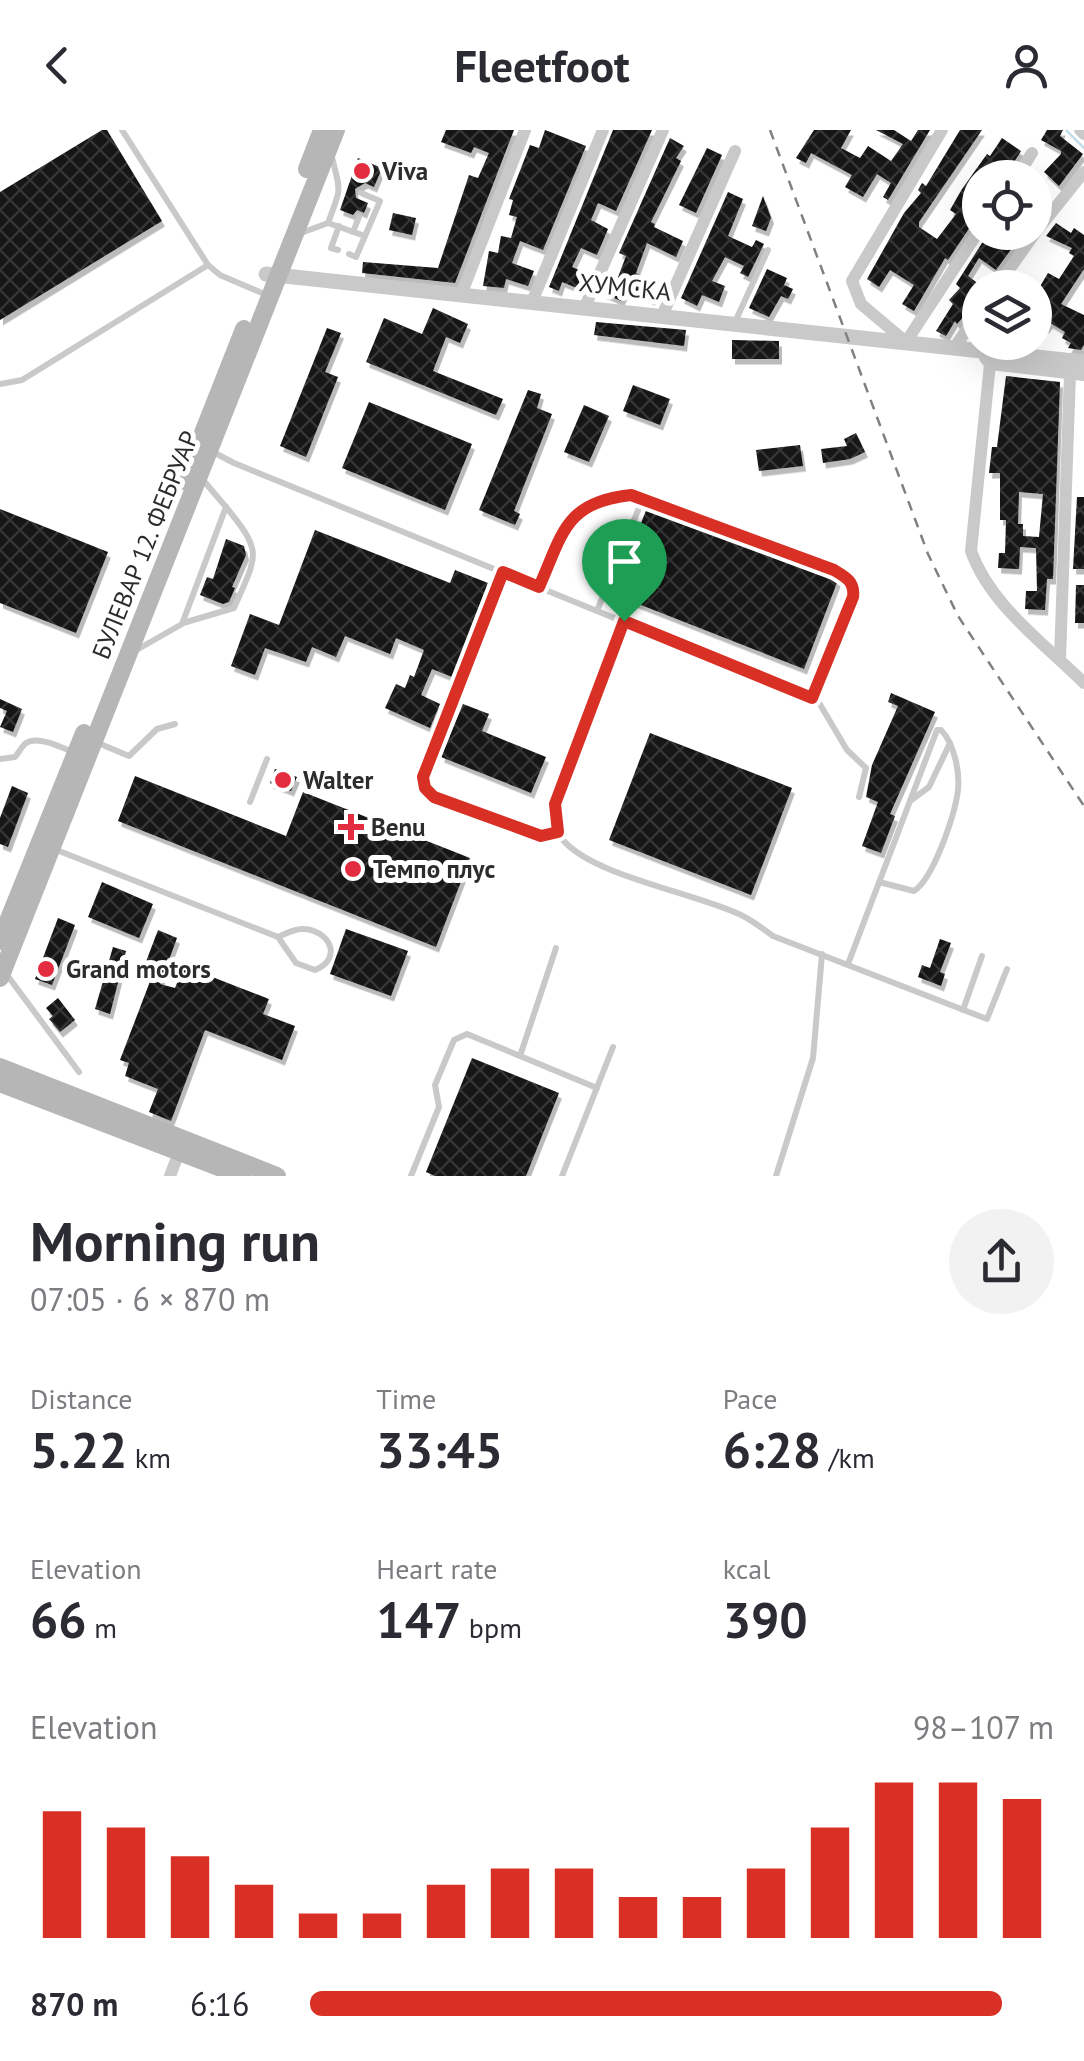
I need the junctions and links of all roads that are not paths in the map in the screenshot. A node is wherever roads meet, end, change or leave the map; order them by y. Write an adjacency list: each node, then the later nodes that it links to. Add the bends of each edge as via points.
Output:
1 (122, 130): 22 (lane)
2 (525, 130): 26 (street)
3 (603, 130): 27 (street)
4 (662, 130): 28 (street)
5 (942, 130): 32 (street, via 852,281 861,304)
6 (330, 134): 13 (lane, via 343,185); 17 (main road, БУЛЕВАР 12. ФЕБРУАР); 24 (main road, БУЛЕВАР 12. ФЕБРУАР)
7 (736, 151): 29 (street)
8 (1032, 154): 9 (street)
9 (1028, 160)
10 (1084, 172): 23 (street)
11 (365, 197): 16 (lane, via 380,200)
12 (359, 217): 15 (lane)
13 (328, 223): 14 (lane); 17 (lane)
14 (339, 226): 15 (lane); 18 (lane, via 331,248)
15 (353, 232): 16 (lane)
16 (365, 236): 21 (lane, via 356,257)
17 (291, 238): 24 (main road, БУЛЕВАР 12. ФЕБРУАР)
18 (338, 250)
19 (768, 250): 30 (lane)
20 (966, 250): 32 (street)
21 (349, 254)
22 (208, 265): 25 (lane); 38 (lane, via 22,380)
23 (1009, 270)
24 (272, 274): 25 (main road, БУЛЕВАР 12. ФЕБРУАР); 26 (street, ХУМСКА)
25 (264, 295): 39 (main road, БУЛЕВАР 12. ФЕБРУАР); 54 (main road, БУЛЕВАР 12. ФЕБРУАР)
26 (460, 295): 27 (street, ХУМСКА)
27 (532, 302): 28 (street, ХУМСКА)
28 (584, 308): 29 (street, ХУМСКА)
29 (662, 316): 30 (street, ХУМСКА)
30 (734, 323): 32 (street, ХУМСКА)
31 (962, 337): 33 (street)
32 (906, 342): 33 (street, ХУМСКА)
33 (954, 348): 34 (street, ХУМСКА)
34 (962, 350)
35 (984, 360): 49 (street, via 971,551 1008,610)
36 (1020, 360): 37 (street, ХУМСКА)
37 (1080, 365): 49 (street)
38 (0, 384)
39 (210, 450): 40 (main road, БУЛЕВАР 12. ФЕБРУАР); 43 (lane)
40 (199, 476): 42 (lane); 48 (main road, БУЛЕВАР 12. ФЕБРУАР)
41 (642, 498): 44 (lane, via 589,504 567,523); 45 (lane); 51 (lane, via 848,578 853,597)
42 (226, 507): 47 (lane); 47 (lane, via 254,557 228,611)
43 (503, 572): 44 (lane); 60 (lane, via 423,782 434,797 502,823 541,836)
44 (539, 587): 45 (lane)
45 (597, 610): 46 (lane)
46 (624, 621): 51 (lane); 60 (lane, via 555,804)
47 (182, 624): 48 (lane)
48 (128, 656): 54 (main road, БУЛЕВАР 12. ФЕБРУАР)
49 (1060, 659): 50 (street)
50 (1084, 683)
51 (812, 698): 57 (lane, via 866,768)
52 (175, 724): 54 (lane, via 157,729 129,756)
53 (950, 743): 59 (lane, via 928,787); 59 (lane, via 936,730); 62 (lane, via 958,790 932,867 914,891)
54 (84, 744): 55 (lane, via 32,741 15,757); 61 (main road, БУЛЕВАР 12. ФЕБРУАР); 64 (main road, БУЛЕВАР 12. ФЕБРУАР)
55 (0, 759)
56 (266, 759): 58 (lane)
57 (860, 796)
58 (250, 802)
59 (909, 802): 62 (lane)
60 (558, 832): 66 (lane, via 582,855 742,915 773,936)
61 (52, 848): 63 (lane); 70 (main road, БУЛЕВАР 12. ФЕБРУАР)
62 (879, 882): 68 (lane)
63 (278, 937): 63 (lane, via 291,959 306,967 320,969 332,956 324,936 304,929)
64 (0, 941)
65 (556, 948): 73 (lane)
66 (822, 954): 68 (lane); 84 (lane, via 813,1058)
67 (982, 956): 71 (lane)
68 (848, 964): 71 (lane)
69 (1007, 969): 71 (lane, via 987,1019)
70 (2, 974): 75 (lane)
71 (962, 1010)
72 (613, 1047): 77 (lane)
73 (520, 1056): 77 (lane); 82 (lane, via 467,1034 454,1040 435,1085 439,1107)
74 (0, 1067): 81 (main road)
75 (79, 1072)
76 (0, 1083): 78 (main road)
77 (597, 1088): 83 (lane)
78 (179, 1152): 79 (street); 80 (main road)
79 (170, 1176)
80 (244, 1176)
81 (276, 1176)
82 (411, 1176)
83 (562, 1176)
84 (776, 1176)

